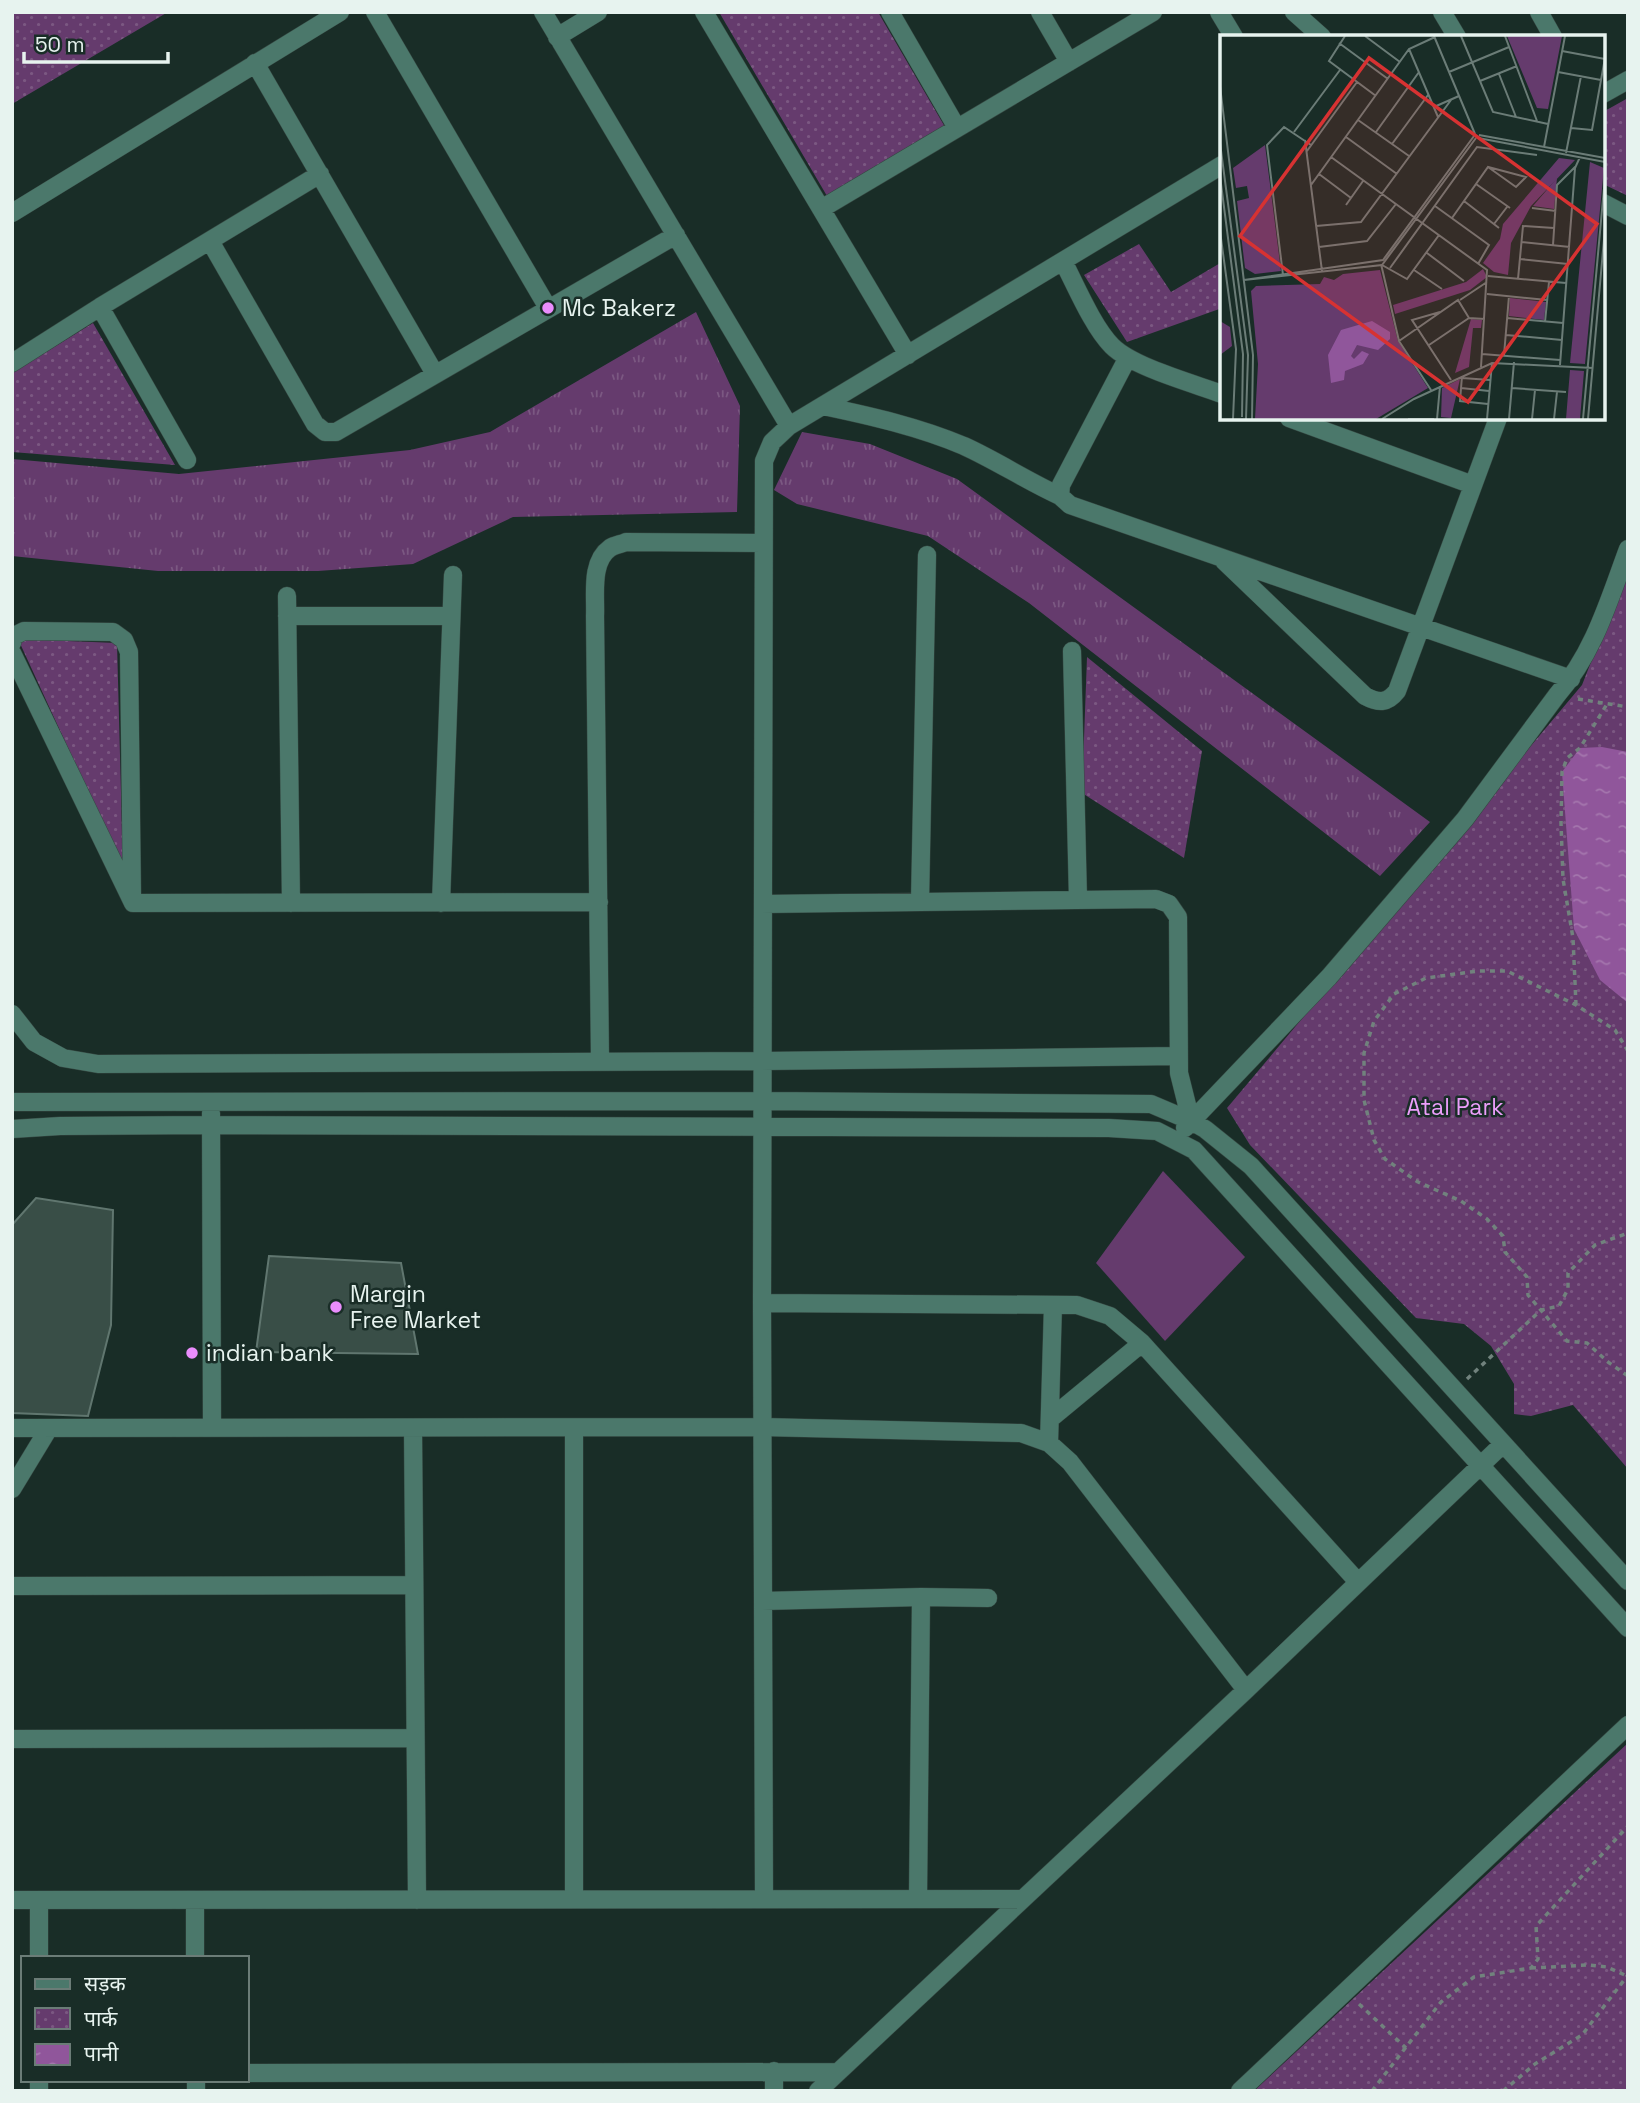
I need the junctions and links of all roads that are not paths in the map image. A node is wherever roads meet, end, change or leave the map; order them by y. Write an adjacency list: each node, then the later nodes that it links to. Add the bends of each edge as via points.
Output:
1 (340, 12): 19 (street)
2 (374, 12): 33 (street)
3 (543, 12): 17 (street)
4 (598, 12): 17 (street)
5 (704, 12): 26 (street)
6 (890, 12): 22 (street)
7 (1040, 12): 18 (street)
8 (1153, 12): 18 (street)
9 (1219, 12): 13 (street)
10 (1442, 12): 15 (street)
11 (1539, 12): 16 (street)
12 (1305, 15): 14 (street)
13 (1233, 35)
14 (1320, 35)
15 (1456, 35)
16 (1552, 35)
17 (558, 37): 29 (street)
18 (1069, 62): 22 (street)
19 (255, 63): 24 (street); 27 (street)
20 (1628, 80): 21 (street)
21 (1605, 93)
22 (957, 128): 26 (street)
23 (1220, 166): 31 (street)
24 (320, 174): 30 (street); 37 (street)
25 (1605, 204): 28 (street)
26 (821, 209): 34 (street)
27 (12, 213)
28 (1628, 216)
29 (676, 235): 33 (street); 42 (street)
30 (210, 241): 32 (street); 37 (street, via 315,424 325,432 336,432)
31 (1063, 261): 34 (street); 35 (street, via 1097,327)
32 (100, 307): 36 (street); 43 (street)
33 (548, 308): 37 (street)
34 (908, 355): 39 (street)
35 (1128, 359): 38 (street); 45 (street, via 1061,485)
36 (12, 363)
37 (435, 374)
38 (1220, 393)
39 (823, 406): 42 (street); 45 (street, via 943,438)
40 (1294, 420): 44 (street)
41 (1497, 420): 44 (street)
42 (789, 426): 46 (street, via 772,442 764,460)
43 (187, 460)
44 (1473, 485): 54 (street)
45 (1060, 496): 49 (street, via 1070,505)
46 (763, 543): 60 (street, via 626,542 610,548 600,560 595,616); 65 (street)
47 (1628, 549): 58 (street, via 1592,644)
48 (928, 555): 61 (street)
49 (1219, 556): 54 (street); 54 (street, via 1374,701 1383,702 1397,691)
50 (453, 575): 53 (street)
51 (287, 596): 52 (street)
52 (287, 616): 53 (street); 63 (street)
53 (451, 616): 64 (street)
54 (1420, 626): 58 (street)
55 (12, 643): 62 (street, via 14,636 24,631 113,632 124,640 129,652)
56 (1072, 651): 59 (street)
57 (12, 653): 62 (street)
58 (1571, 679): 74 (street, via 1465,820 1329,977)
59 (1077, 900): 61 (street); 67 (street, via 1156,899 1170,905 1178,917)
60 (599, 902): 64 (street); 68 (street)
61 (920, 902): 65 (street)
62 (132, 903): 63 (street)
63 (292, 903): 64 (street)
64 (441, 903)
65 (763, 904): 69 (street)
66 (12, 1014): 68 (street, via 34,1042 62,1058 98,1064)
67 (1178, 1056): 69 (street); 74 (street)
68 (600, 1060): 69 (street)
69 (763, 1061): 70 (street)
70 (763, 1101): 72 (street); 74 (street, via 1151,1104); 78 (street)
71 (211, 1102): 72 (street); 73 (street); 76 (street)
72 (602, 1102): 77 (street)
73 (12, 1104): 75 (street)
74 (1191, 1121): 80 (street); 92 (street, via 1251,1166)
75 (12, 1122)
76 (211, 1125): 77 (street); 79 (street); 89 (street)
77 (602, 1126): 78 (street)
78 (763, 1127): 80 (street, via 1109,1128 1157,1132); 81 (street)
79 (12, 1129)
80 (1174, 1140): 93 (street, via 1194,1150)
81 (762, 1303): 82 (street); 86 (street)
82 (1053, 1305): 83 (street, via 1077,1305 1110,1316); 84 (street)
83 (1142, 1343): 84 (street); 95 (street)
84 (1050, 1419): 91 (street)
85 (574, 1427): 86 (street); 90 (street); 107 (street)
86 (762, 1427): 91 (street, via 1021,1433); 101 (street)
87 (12, 1428): 88 (street)
88 (49, 1428): 89 (street); 94 (street)
89 (212, 1428): 90 (street)
90 (413, 1428): 97 (street)
91 (1049, 1443): 103 (street, via 1070,1462)
92 (1503, 1444): 93 (street); 96 (street)
93 (1480, 1466): 95 (street); 102 (street)
94 (12, 1489)
95 (1358, 1581): 103 (street)
96 (1628, 1581)
97 (414, 1584): 98 (street); 105 (street)
98 (12, 1586)
99 (920, 1597): 100 (street); 101 (street); 109 (street)
100 (988, 1598)
101 (763, 1601): 108 (street)
102 (1628, 1628)
103 (1245, 1690): 110 (street)
104 (1628, 1724): 122 (street)
105 (415, 1738): 106 (street); 114 (street)
106 (12, 1739)
107 (574, 1899): 108 (street); 114 (street)
108 (764, 1899): 109 (street)
109 (918, 1899): 110 (street)
110 (1021, 1899): 118 (street)
111 (12, 1900): 112 (street)
112 (39, 1900): 113 (street); 115 (street)
113 (195, 1900): 114 (street); 116 (street)
114 (417, 1900)
115 (39, 1956)
116 (195, 1956)
117 (774, 2071): 118 (street); 119 (street); 120 (street)
118 (837, 2072): 121 (street)
119 (248, 2073)
120 (774, 2091)
121 (818, 2091)
122 (1240, 2091)

